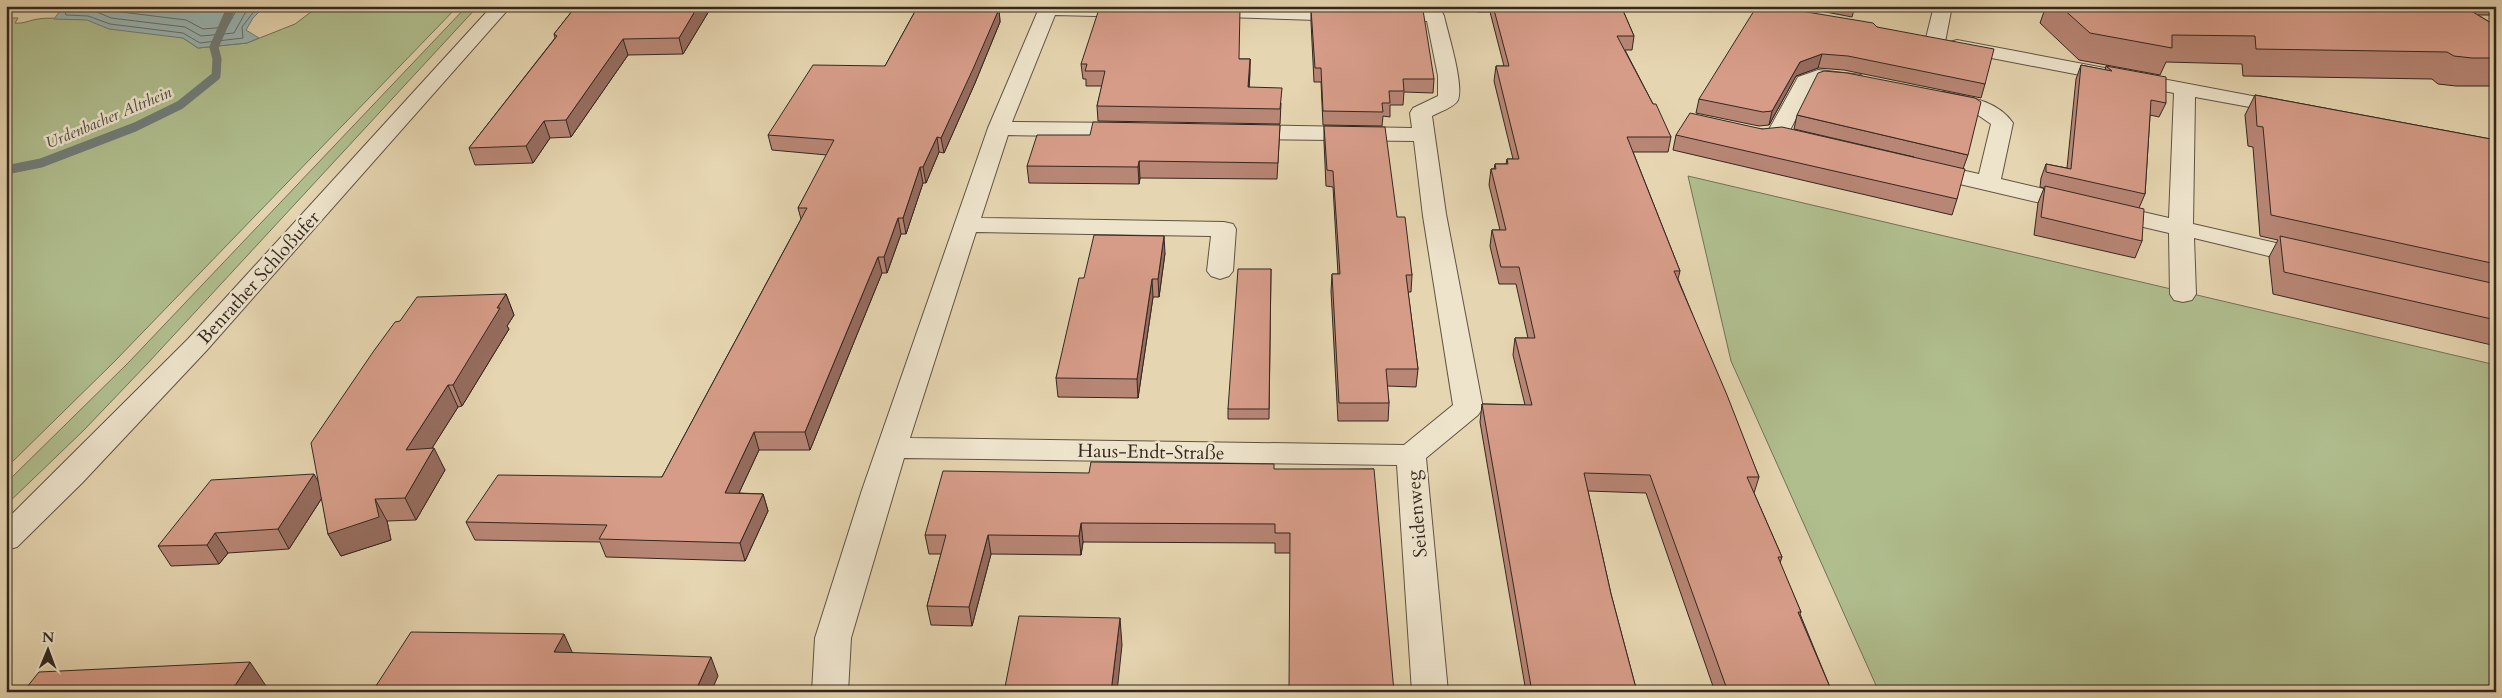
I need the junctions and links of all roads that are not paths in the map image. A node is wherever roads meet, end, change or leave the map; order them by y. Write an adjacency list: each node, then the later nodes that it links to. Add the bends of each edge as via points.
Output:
1 (502, 6): 26 (street, Benrather Schloßufer, via 87,463)
2 (1943, 6): 9 (street, via 1927,40)
3 (1048, 7): 4 (street); 12 (street)
4 (1155, 11)
5 (1184, 12): 6 (street)
6 (1369, 15)
7 (1394, 15): 15 (street, Seidenweg, via 1435,16 1448,76 1448,99 1421,112)
8 (1872, 83): 16 (street, via 1818,76 1805,81)
9 (2185, 89): 11 (street); 20 (street)
10 (1919, 93): 18 (street, via 1977,105 1995,114 2002,123)
11 (2311, 112)
12 (1000, 128): 13 (street); 19 (street)
13 (1148, 130)
14 (1218, 131): 15 (street)
15 (1425, 135): 25 (street, Seidenweg, via 1468,408)
16 (1778, 135)
17 (1902, 163): 18 (street)
18 (1988, 184): 20 (street)
19 (968, 225): 22 (street, via 1224,229); 24 (street)
20 (2180, 229): 21 (street); 23 (street)
21 (2333, 263)
22 (1220, 271)
23 (2183, 294)
24 (892, 448): 25 (street, Haus-Endt-Straße); 27 (street, via 833,638)
25 (1411, 455): 28 (street, Seidenweg)
26 (6, 539)
27 (830, 692)
28 (1430, 692)

